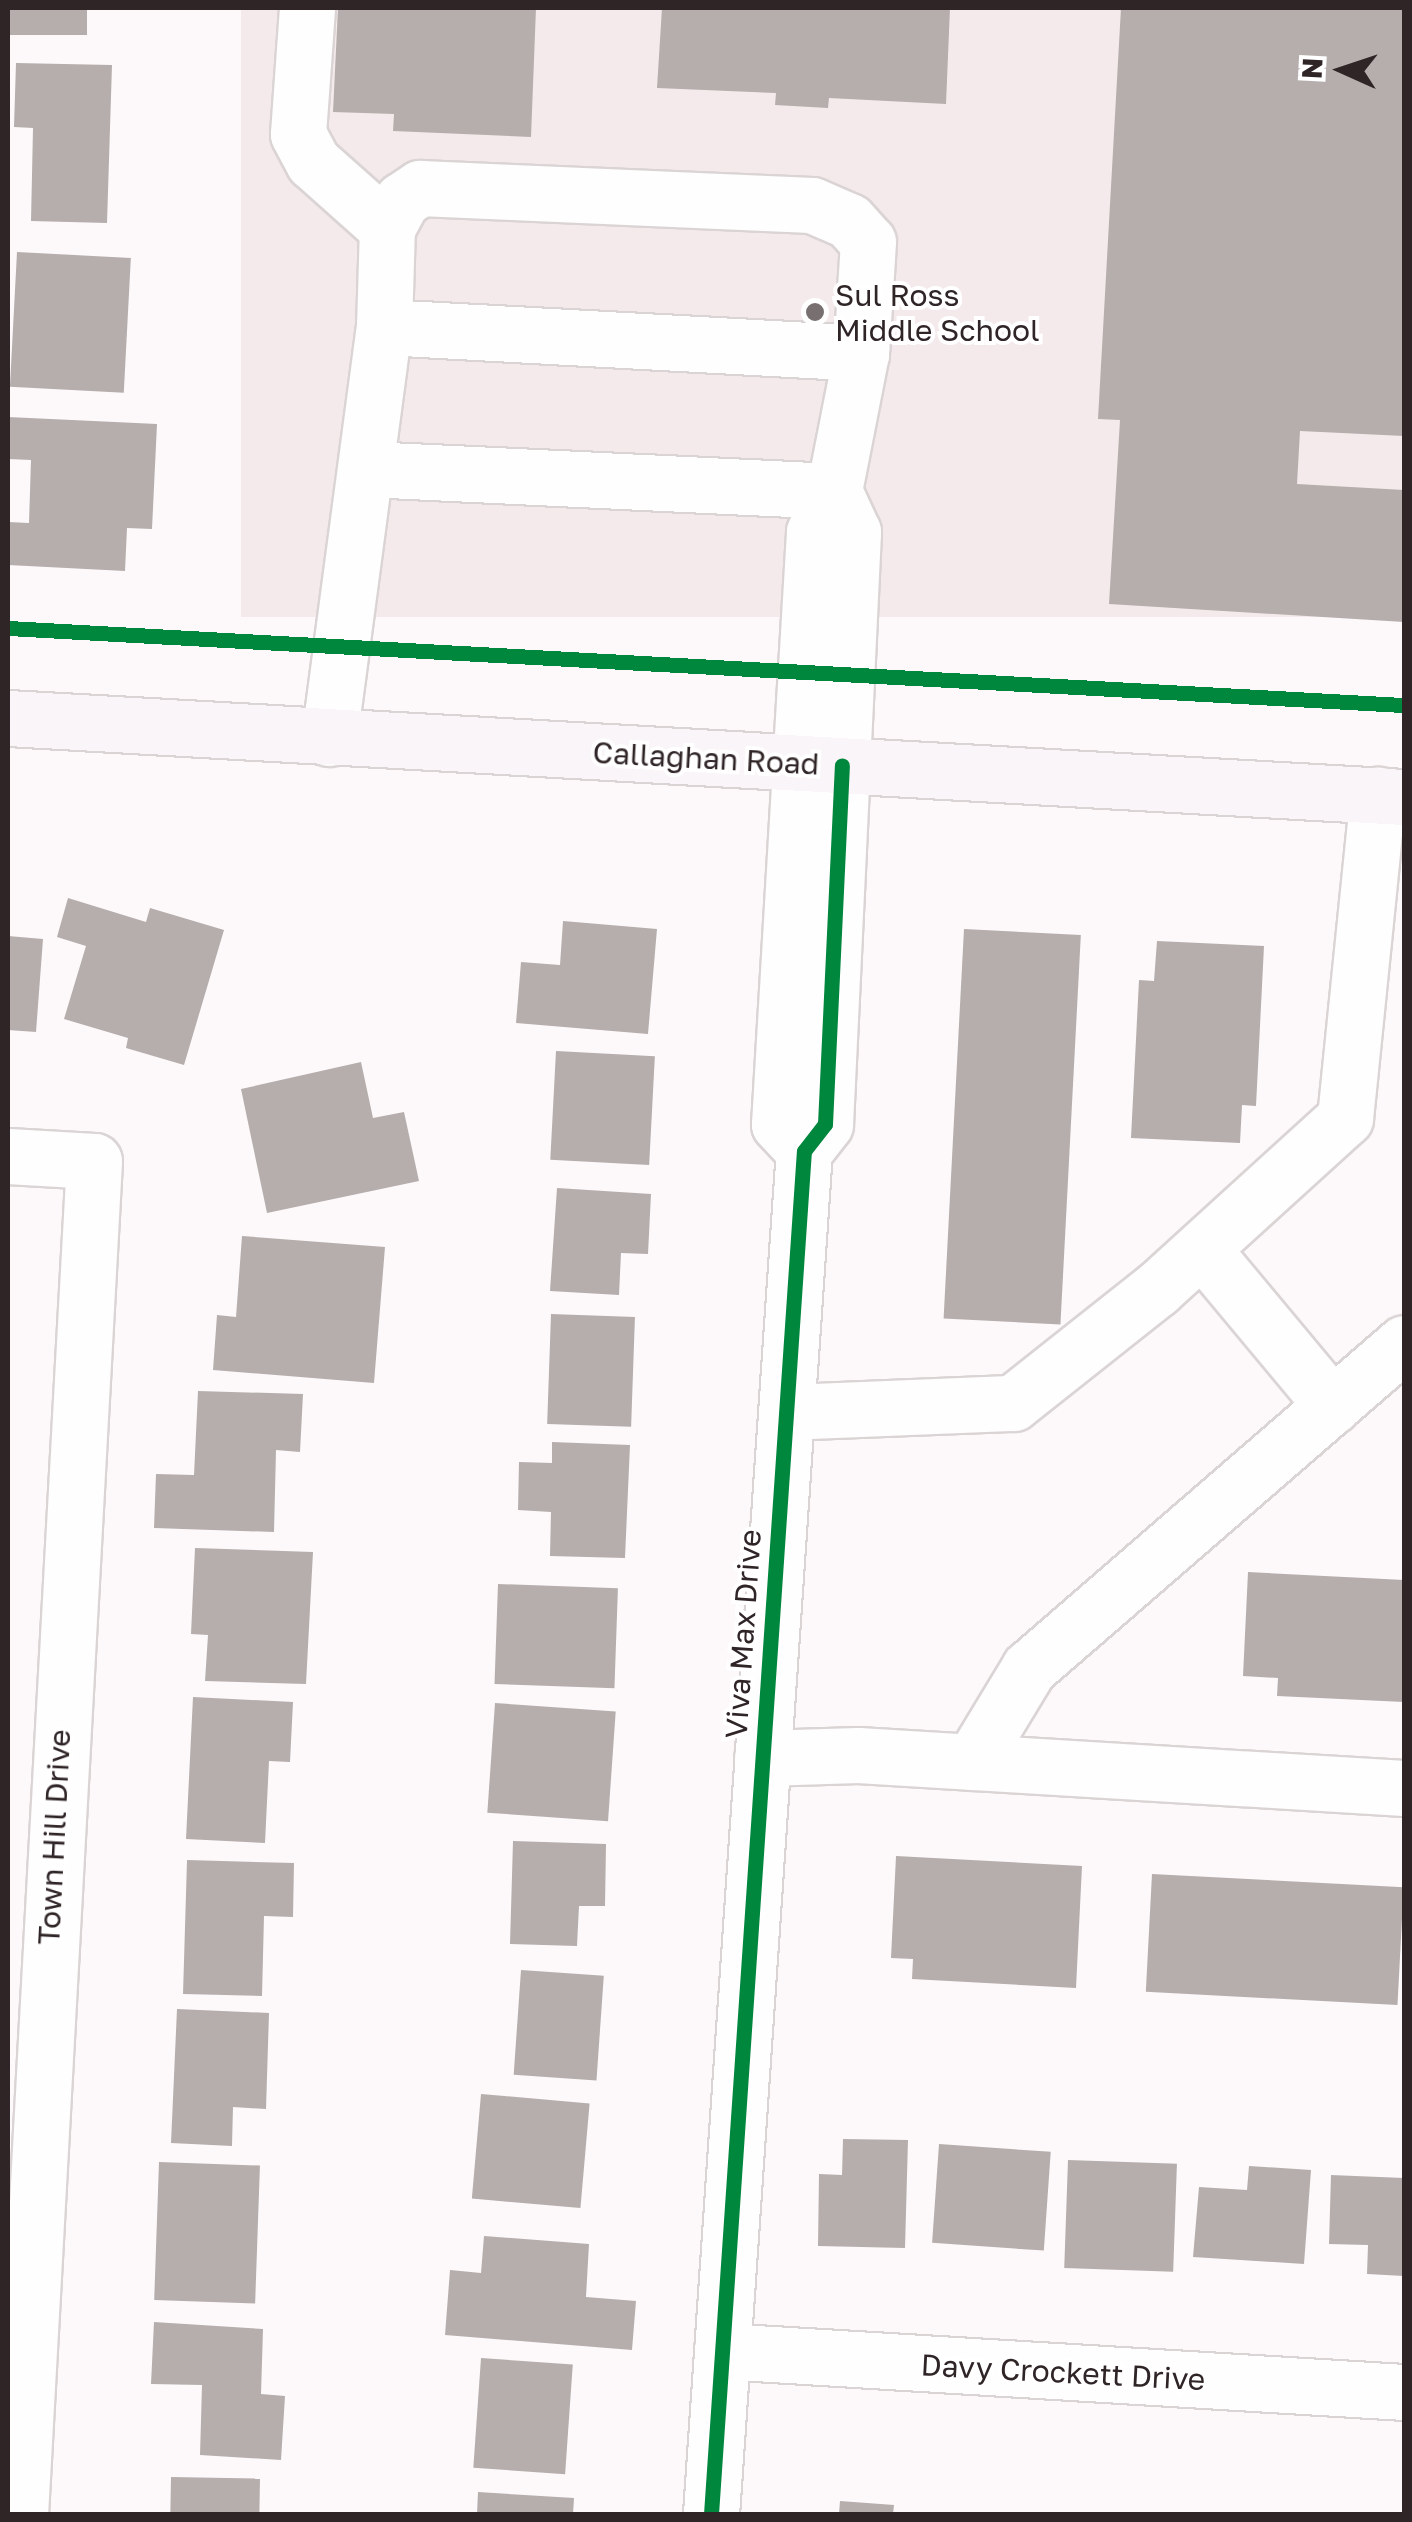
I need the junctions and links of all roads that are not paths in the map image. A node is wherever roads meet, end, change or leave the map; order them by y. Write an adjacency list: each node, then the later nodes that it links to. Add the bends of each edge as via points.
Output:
1 (306, 8): 2 (street, via 298,134 312,162)
2 (387, 228): 3 (street); 4 (street, Viva Max Drive, via 402,200 420,188 812,204 849,221 868,242)
3 (384, 327): 4 (street); 5 (street)
4 (861, 353): 6 (street, Viva Max Drive)
5 (367, 469): 6 (street); 8 (street)
6 (834, 491): 9 (street, Viva Max Drive, via 814,532)
7 (8, 718): 8 (main road, Callaghan Road)
8 (329, 738): 9 (main road, Callaghan Road)
9 (822, 764): 10 (main road, Callaghan Road); 15 (street, Viva Max Drive, via 779,1124 804,1151)
10 (1391, 796): 12 (street, via 1345,1118)
11 (8, 1156): 19 (street, Town Hill Drive, via 94,1161)
12 (1202, 1249): 14 (street); 15 (street, via 1014,1403)
13 (1404, 1343): 14 (street)
14 (1334, 1406): 17 (street, via 1029,1668)
15 (786, 1412): 16 (street, Viva Max Drive)
16 (762, 1758): 17 (street); 20 (street, Viva Max Drive)
17 (972, 1762): 18 (street)
18 (1404, 1788)
19 (30, 1847): 22 (street, Town Hill Drive)
20 (722, 2352): 21 (street, Davy Crockett Drive); 23 (street, Viva Max Drive)
21 (1404, 2392)
22 (20, 2514)
23 (712, 2514)

